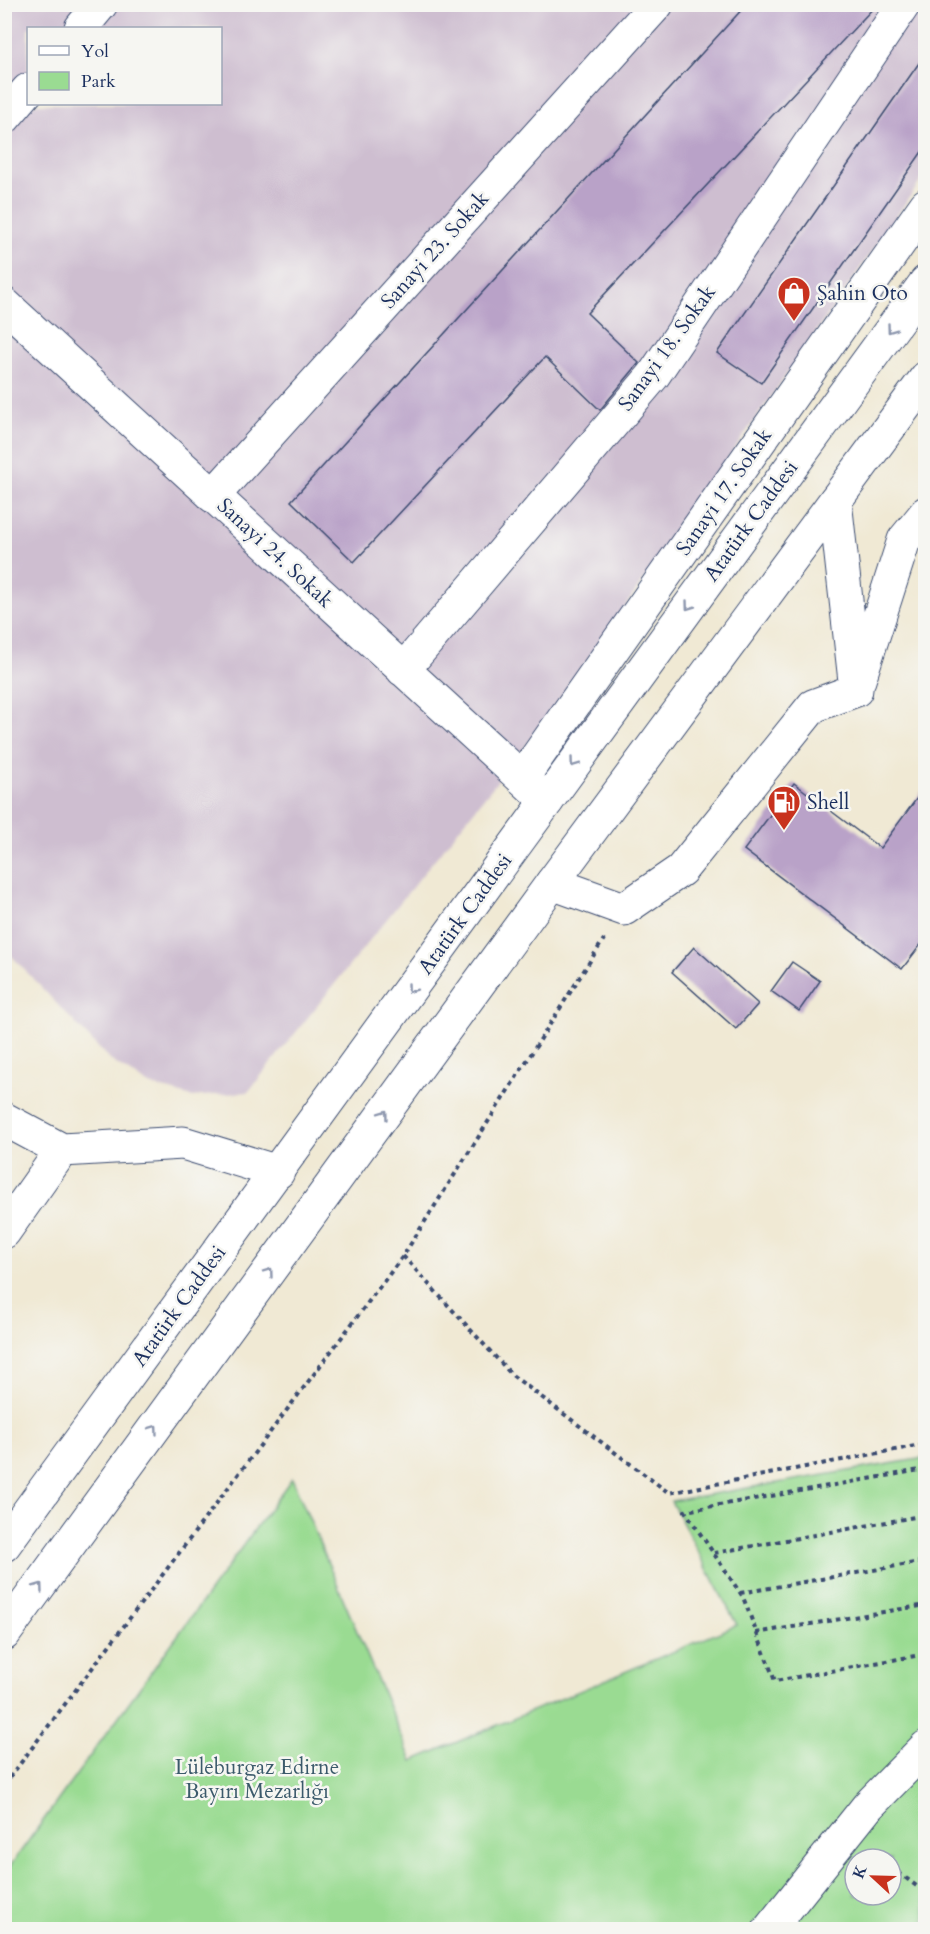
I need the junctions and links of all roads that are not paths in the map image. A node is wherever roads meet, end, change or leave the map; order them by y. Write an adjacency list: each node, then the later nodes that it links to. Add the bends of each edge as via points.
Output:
1 (101, 4): 5 (main road)
2 (657, 4): 12 (main road, Sanayi 23. Sokak)
3 (903, 5): 4 (main road); 15 (main road, Sanayi 18. Sokak, via 653,376)
4 (926, 15)
5 (82, 27)
6 (27, 91): 7 (main road)
7 (4, 118)
8 (926, 205): 17 (main road, Sanayi 17. Sokak)
9 (926, 282): 18 (main road, Atatürk Caddesi, one-way to 18)
10 (4, 304): 12 (main road, Sanayi 24. Sokak)
11 (926, 378): 13 (main road)
12 (213, 496): 15 (main road, Sanayi 24. Sokak)
13 (835, 501): 16 (main road); 19 (main road)
14 (926, 513): 16 (main road, via 904,540)
15 (402, 670): 17 (main road, Sanayi 24. Sokak)
16 (856, 690): 19 (main road, via 813,706 681,870 624,909)
17 (522, 778): 18 (main road, Sanayi 24. Sokak)
18 (547, 801): 22 (main road, Atatürk Caddesi, one-way to 22)
19 (552, 883): 25 (main road, one-way to 19)
20 (4, 1119): 21 (main road)
21 (62, 1150): 22 (main road, via 183,1143); 23 (main road)
22 (278, 1172): 24 (main road, Atatürk Caddesi)
23 (4, 1232)
24 (4, 1545)
25 (4, 1634)
26 (926, 1747): 27 (main road, via 868,1806)
27 (769, 1929)

